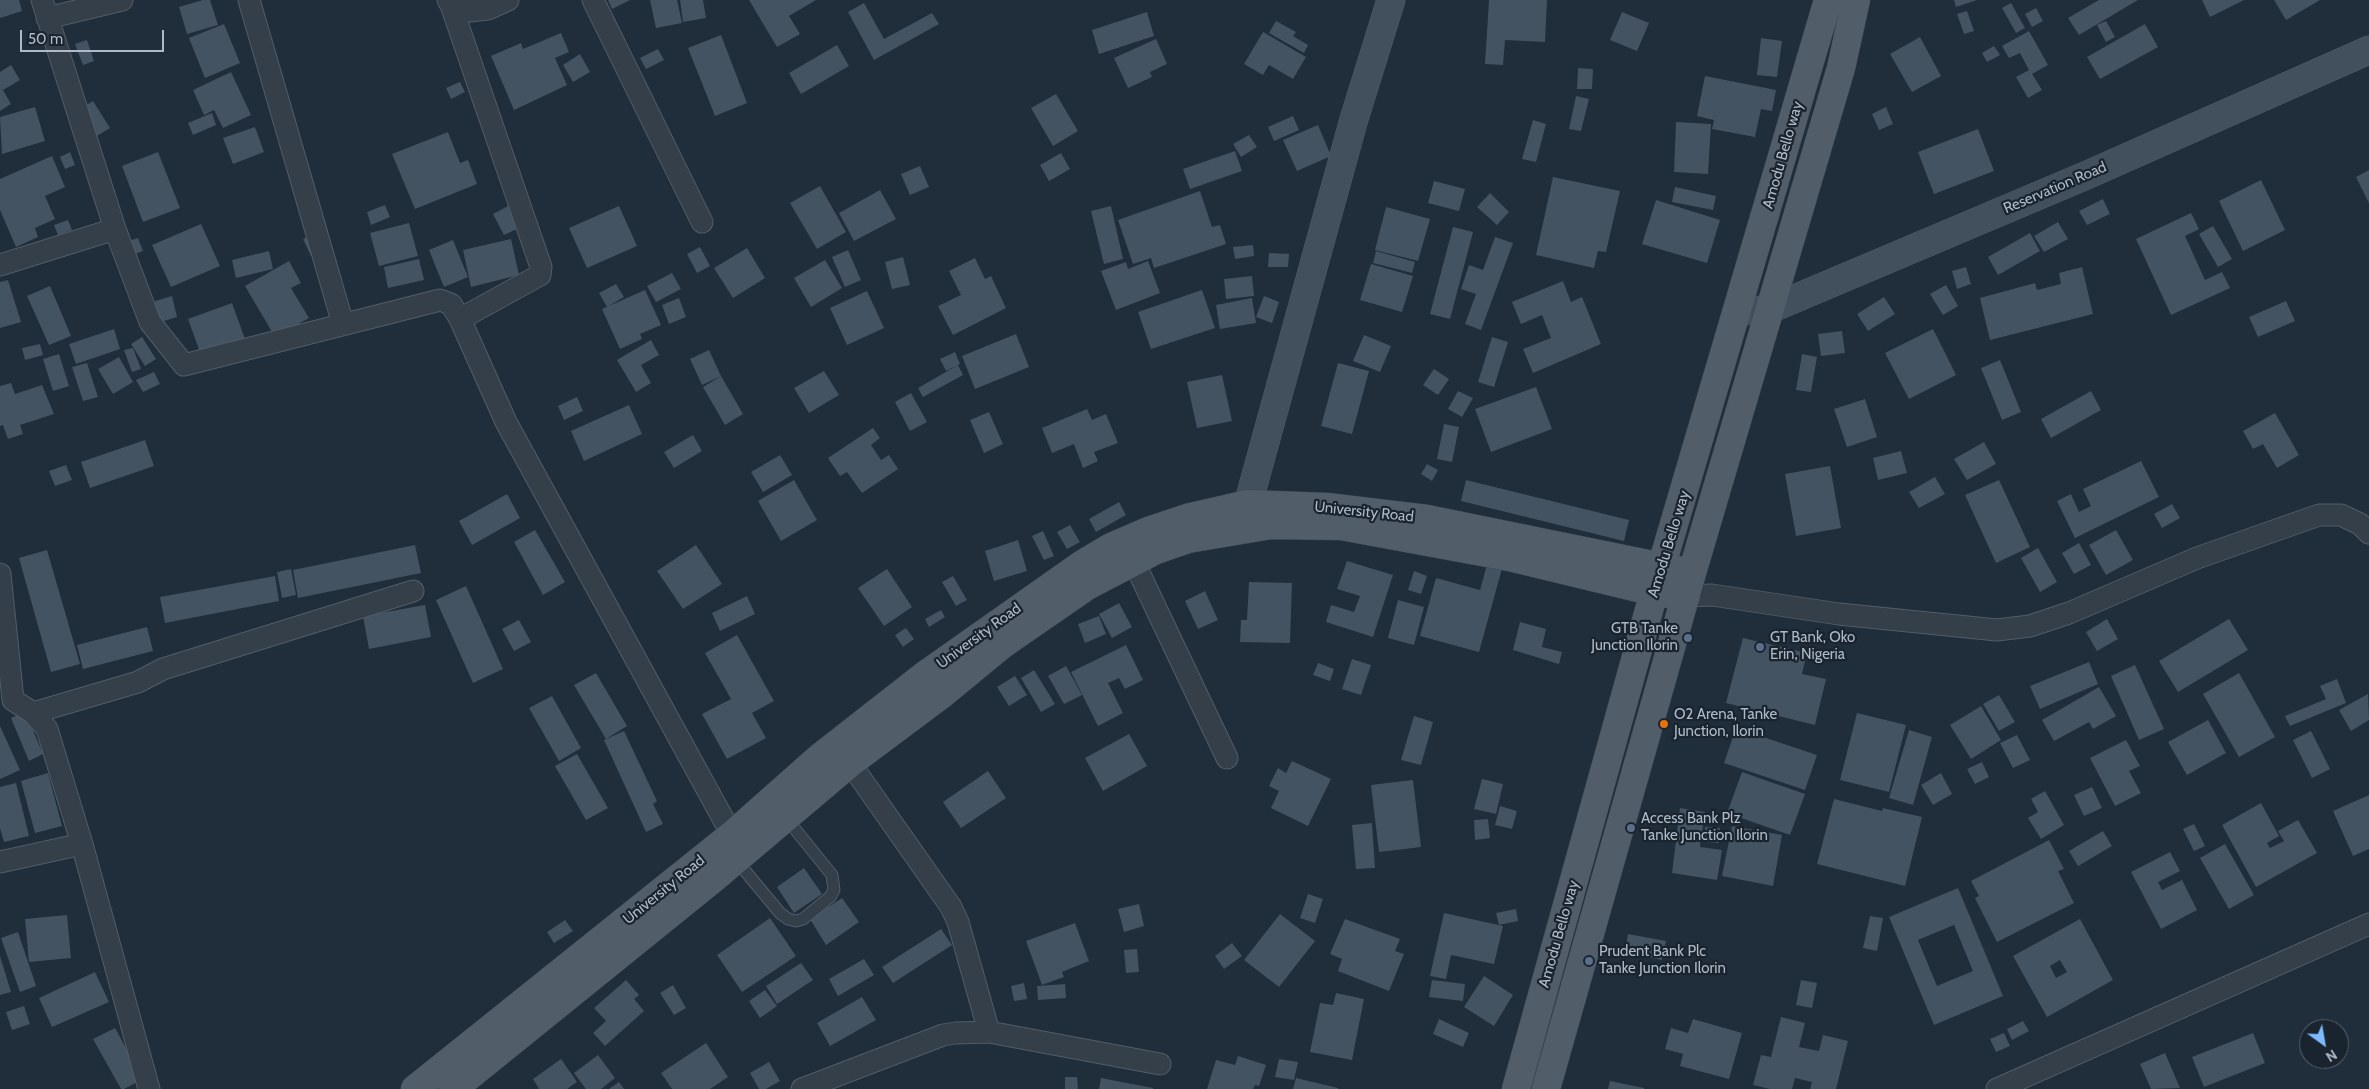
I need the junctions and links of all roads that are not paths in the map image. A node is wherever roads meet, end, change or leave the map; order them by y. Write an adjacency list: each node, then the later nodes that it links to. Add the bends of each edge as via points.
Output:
1 (122, 0): 9 (street)
2 (249, 0): 17 (street)
3 (508, 0): 8 (street, via 488,9 470,11)
4 (593, 0): 11 (street)
5 (1391, 0): 18 (street, via 1354,119)
6 (1828, 0): 15 (main road, Amodu Bello way)
7 (1856, 0): 14 (main road, Amodu Bello way, via 1841,68)
8 (450, 2): 16 (street, via 541,267 540,276)
9 (44, 9): 12 (street)
10 (2369, 50): 14 (street, Reservation Road, via 2087,175)
11 (702, 222)
12 (115, 229): 13 (street); 17 (street, via 150,322 184,365)
13 (0, 265)
14 (1768, 310): 15 (street, Reservation Road); 23 (main road, Amodu Bello way)
15 (1737, 311): 22 (main road, Amodu Bello way)
16 (460, 318): 17 (street, via 451,304 440,300); 31 (street, via 506,422)
17 (343, 324)
18 (1248, 504): 22 (main road, University Road, via 1327,507 1427,519); 31 (main road, University Road, via 1148,531 1081,564 910,687 819,758)
19 (2369, 533): 23 (street, via 2360,524 2341,515 2319,514 2197,558 2069,613 2030,626 1997,630 1839,614)
20 (1133, 560): 22 (main road, University Road, via 1188,539 1223,532 1271,525 1341,526); 27 (street); 28 (main road, University Road, via 1087,586 1003,644)
21 (0, 574): 25 (street)
22 (1658, 580): 23 (main road); 40 (main road, Amodu Bello way)
23 (1696, 588): 41 (main road, Amodu Bello way)
24 (413, 591): 26 (street, via 163,669 138,682)
25 (6, 701): 26 (street)
26 (33, 713): 30 (street, via 47,729)
27 (1227, 758)
28 (850, 764): 29 (main road, University Road); 34 (street, via 951,907)
29 (786, 818): 31 (main road, University Road); 31 (lane, via 832,875 834,890 830,897 803,919 788,919 780,913)
30 (82, 844): 32 (street); 36 (street)
31 (730, 846): 37 (main road, University Road); 38 (main road, University Road)
32 (0, 862)
33 (2369, 924): 42 (street)
34 (989, 1032): 35 (street); 39 (street, via 943,1035)
35 (1160, 1064)
36 (149, 1089)
37 (415, 1089)
38 (453, 1089)
39 (802, 1089)
40 (1516, 1089)
41 (1546, 1089)
42 (1997, 1089)

